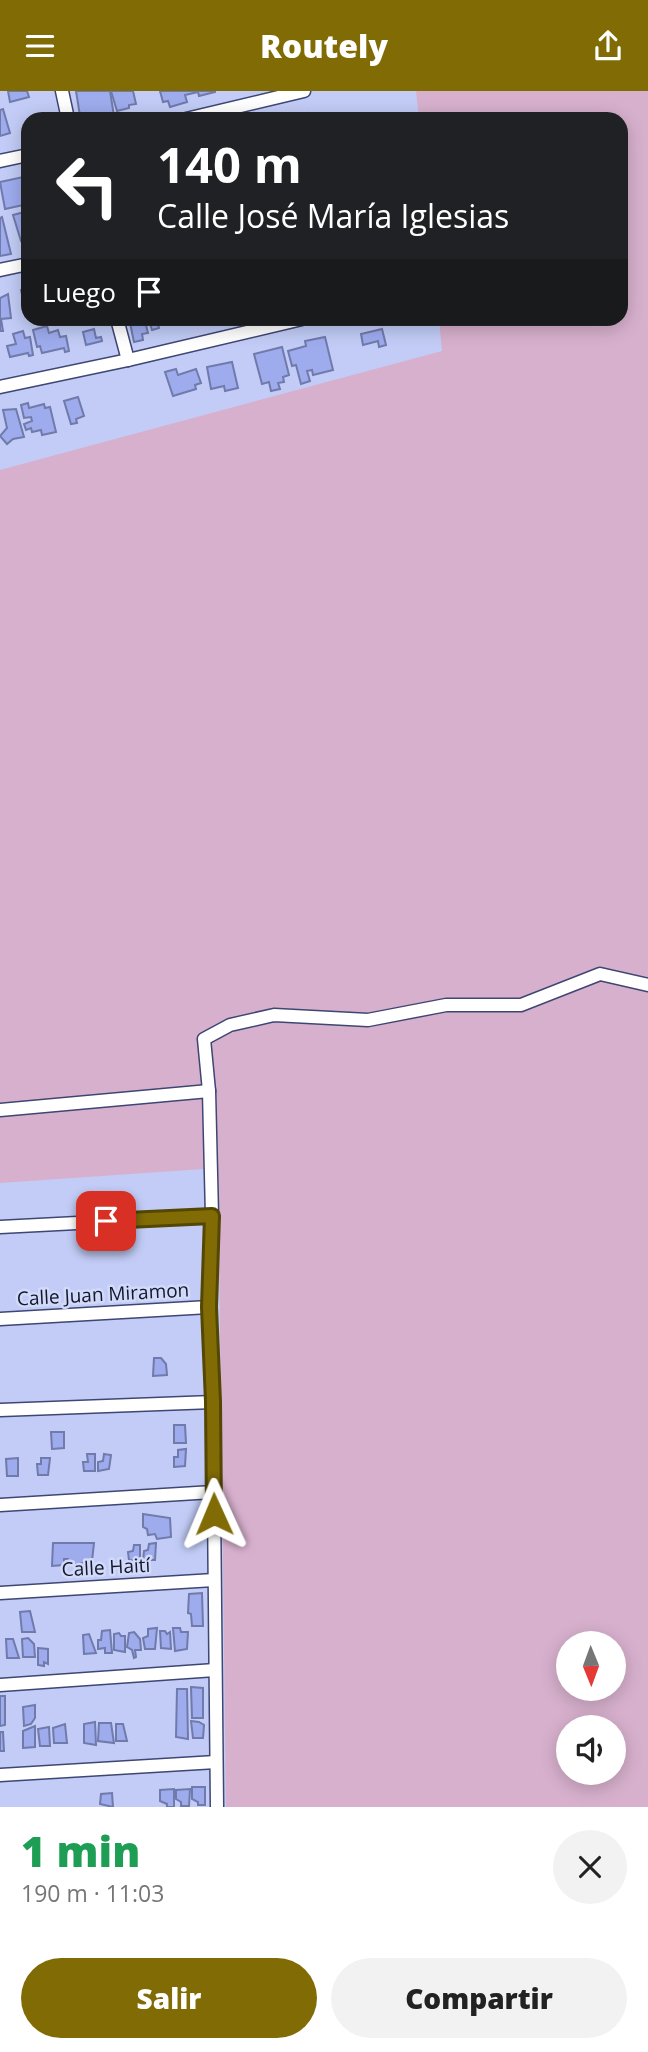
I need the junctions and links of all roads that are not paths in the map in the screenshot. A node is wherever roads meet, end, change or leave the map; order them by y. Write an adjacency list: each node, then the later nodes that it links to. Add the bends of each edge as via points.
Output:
1 (62, 91): 3 (street)
2 (304, 91): 4 (street)
3 (66, 112)
4 (216, 112)
5 (21, 156): 6 (street)
6 (0, 161)
7 (21, 266): 8 (street)
8 (0, 270)
9 (119, 326): 11 (street)
10 (272, 326): 11 (street)
11 (128, 360): 12 (street)
12 (0, 387)
13 (648, 985): 14 (street, via 600,974 521,1005 446,1005 368,1020 274,1015 230,1025 204,1038)
14 (209, 1091): 15 (street); 16 (street)
15 (0, 1110)
16 (212, 1216): 17 (street); 18 (street)
17 (0, 1227)
18 (209, 1307): 19 (street, Calle Juan Miramon); 20 (street)
19 (0, 1319)
20 (213, 1402): 21 (street); 22 (street)
21 (0, 1410)
22 (213, 1492): 23 (street); 24 (street)
23 (0, 1505)
24 (214, 1580): 25 (street, Calle Haití); 26 (street)
25 (0, 1593)
26 (215, 1670): 27 (street); 28 (street)
27 (0, 1685)
28 (216, 1762): 29 (street); 30 (street)
29 (0, 1775)
30 (217, 1807)

